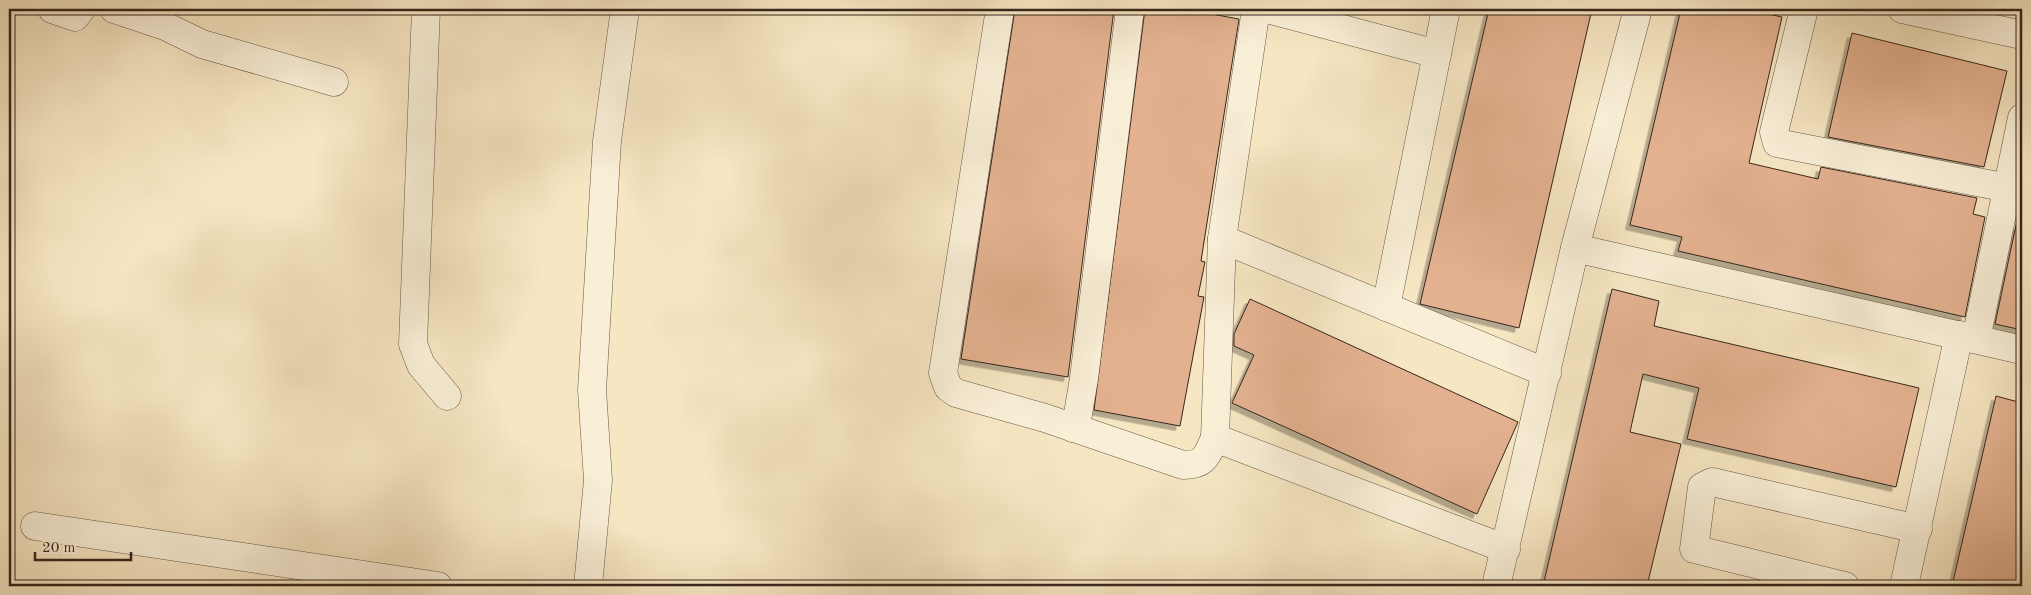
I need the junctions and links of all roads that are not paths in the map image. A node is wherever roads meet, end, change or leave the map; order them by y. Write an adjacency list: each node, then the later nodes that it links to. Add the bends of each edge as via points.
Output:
1 (52, 9): 2 (street, via 75,17)
2 (81, 9)
3 (114, 9): 16 (street, via 165,26 202,44)
4 (426, 9): 25 (street, via 413,344 421,365)
5 (625, 9): 32 (street, via 607,141 592,390 598,480)
6 (1000, 9): 26 (street, via 944,381 956,393)
7 (1130, 9): 26 (street, via 1084,378)
8 (1256, 9): 19 (street)
9 (1267, 9): 15 (street)
10 (1446, 9): 15 (street)
11 (1638, 9): 20 (street)
12 (1804, 9): 18 (street, via 1774,132 1778,143)
13 (1902, 9): 14 (street)
14 (2022, 35)
15 (1437, 54): 21 (street)
16 (334, 82)
17 (2022, 118): 18 (street)
18 (2008, 188): 22 (street)
19 (1222, 239): 21 (street); 27 (street)
20 (1576, 248): 22 (street); 24 (street)
21 (1386, 307): 24 (street)
22 (1967, 337): 23 (street); 29 (street)
23 (2022, 350)
24 (1547, 373): 30 (street)
25 (447, 396)
26 (1073, 428): 27 (street, via 1183,466 1196,465 1205,459)
27 (1215, 438): 30 (street)
28 (35, 526): 31 (street)
29 (1918, 529): 34 (street, via 1712,482 1702,487 1694,549); 35 (street)
30 (1506, 549): 33 (street)
31 (438, 586)
32 (588, 586)
33 (1496, 586)
34 (1845, 586)
35 (1904, 586)

